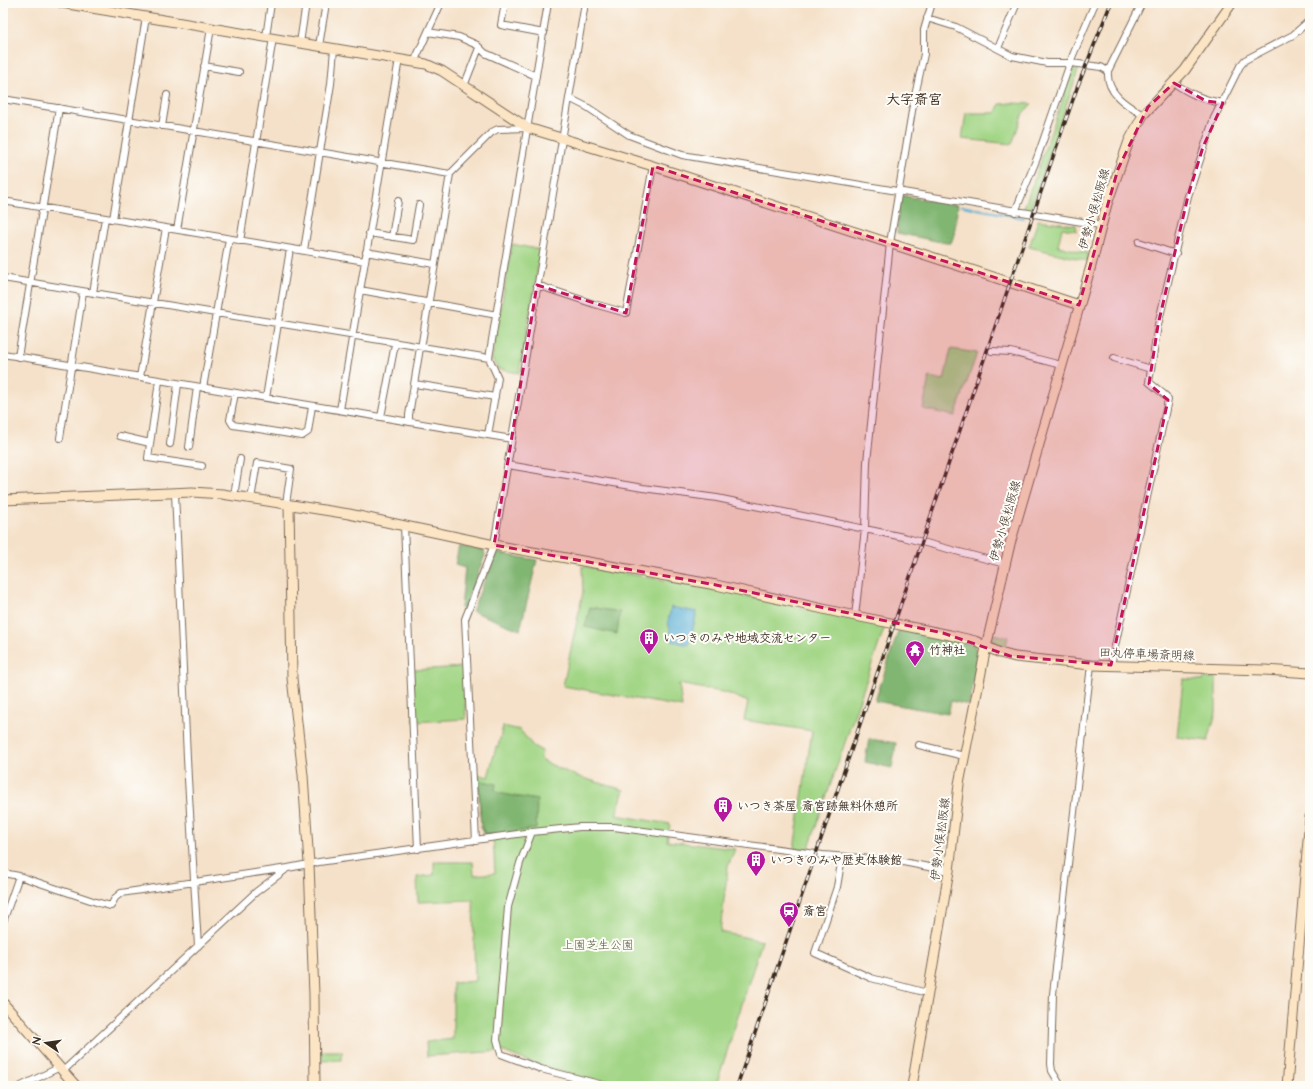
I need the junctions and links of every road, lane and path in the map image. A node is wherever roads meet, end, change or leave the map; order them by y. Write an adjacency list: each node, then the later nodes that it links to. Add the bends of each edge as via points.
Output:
1 (62, 3): 14 (street)
2 (271, 3): 20 (street)
3 (306, 3): 21 (street)
4 (326, 3): 22 (street)
5 (441, 3): 18 (street)
6 (505, 3): 19 (street, via 501,25)
7 (548, 3): 19 (street)
8 (585, 3): 36 (street)
9 (932, 3): 15 (street)
10 (1017, 3): 24 (street)
11 (1095, 3): 28 (street)
12 (1142, 3): 30 (street)
13 (1232, 3): 33 (street, 伊勢小俣松阪線)
14 (146, 17): 17 (street); 41 (street)
15 (927, 18): 24 (street, via 956,28); 51 (street, via 924,54)
16 (1310, 20): 38 (street, via 1293,35 1245,60)
17 (211, 28): 20 (street); 29 (street)
18 (428, 32): 23 (street, via 459,37); 27 (street)
19 (544, 33): 32 (street)
20 (269, 38): 21 (street); 46 (street)
21 (300, 43): 22 (street)
22 (319, 46): 25 (street)
23 (479, 48): 32 (street); 34 (street)
24 (998, 48): 28 (street, via 1012,56 1047,63)
25 (334, 49): 26 (street); 47 (street)
26 (398, 59): 27 (street); 48 (street)
27 (413, 61): 34 (street, via 432,66)
28 (1071, 63): 30 (street, via 1101,67); 56 (street)
29 (204, 66): 31 (street); 44 (street)
30 (1108, 71): 40 (street, via 1112,92)
31 (240, 72)
32 (536, 76): 43 (street)
33 (1174, 83): 38 (street, via 1201,99); 40 (street, 伊勢小俣松阪線)
34 (464, 86): 43 (street)
35 (167, 95): 42 (street)
36 (569, 98): 45 (street); 51 (street, via 629,135 678,154)
37 (3, 99): 39 (street)
38 (1223, 103): 71 (street, via 1203,147 1188,196)
39 (59, 108): 41 (street); 55 (street)
40 (1143, 115): 59 (street, 伊勢小俣松阪線, via 1118,169)
41 (129, 120): 42 (street); 58 (street)
42 (162, 126): 44 (street)
43 (528, 128): 45 (street); 50 (street, via 498,129 492,132); 84 (street)
44 (193, 131): 46 (street); 61 (street)
45 (563, 137): 49 (street); 76 (street)
46 (256, 142): 47 (street); 65 (street)
47 (320, 152): 48 (street); 69 (street)
48 (382, 163): 50 (street); 62 (street)
49 (653, 166): 67 (street); 76 (street, via 626,313)
50 (450, 174): 73 (street)
51 (898, 191): 56 (street); 67 (street)
52 (3, 201): 55 (street)
53 (398, 202): 63 (street)
54 (419, 205): 63 (street, via 414,240)
55 (42, 207): 57 (street); 75 (street)
56 (1015, 212): 59 (street)
57 (106, 218): 58 (street); 79 (street)
58 (113, 219): 60 (street)
59 (1100, 226): 82 (street, 伊勢小俣松阪線)
60 (166, 228): 61 (street); 80 (street)
61 (177, 230): 64 (street)
62 (369, 233): 63 (street); 70 (street)
63 (392, 237)
64 (229, 239): 65 (street); 83 (street)
65 (240, 241): 68 (street)
66 (1140, 242): 71 (street)
67 (890, 243): 82 (street); 125 (street, via 867,462)
68 (290, 249): 69 (street); 85 (street)
69 (304, 250): 72 (street)
70 (366, 252): 72 (street); 73 (street)
71 (1176, 254): 96 (street, via 1158,325)
72 (365, 261): 77 (street)
73 (434, 264): 81 (street)
74 (3, 278): 75 (street)
75 (30, 282): 78 (street); 91 (street)
76 (538, 285): 112 (street)
77 (360, 290): 81 (street); 86 (street)
78 (83, 292): 79 (street); 95 (street)
79 (93, 293): 80 (street)
80 (153, 303): 83 (street); 97 (street)
81 (428, 304): 84 (street); 88 (street)
82 (1079, 305): 94 (street, 伊勢小俣松阪線)
83 (216, 313): 85 (street); 101 (street)
84 (497, 316): 92 (street)
85 (279, 323): 86 (street); 104 (street)
86 (353, 336): 87 (street); 106 (street)
87 (395, 344): 88 (street); 107 (street)
88 (421, 348): 92 (street); 100 (street)
89 (992, 351): 94 (street, via 1011,352)
90 (3, 354): 91 (street)
91 (18, 357): 95 (street)
92 (489, 358): 103 (street, via 498,378)
93 (1114, 358): 96 (street)
94 (1062, 365): 127 (street, 伊勢小俣松阪線)
95 (72, 366): 97 (street); 111 (street)
96 (1151, 369): 131 (street, via 1149,382 1168,400)
97 (140, 378): 98 (street)
98 (159, 381): 99 (street); 113 (street)
99 (178, 384): 101 (street); 114 (street)
100 (414, 384): 103 (street); 108 (street)
101 (200, 387): 102 (street); 115 (street)
102 (235, 393): 104 (street); 105 (street, via 230,420 233,425 302,436 308,432)
103 (495, 397): 109 (street)
104 (266, 398): 105 (street)
105 (312, 406): 106 (street)
106 (340, 410): 107 (street)
107 (381, 417): 108 (street)
108 (409, 422): 109 (street)
109 (488, 435): 112 (street)
110 (120, 436): 113 (street)
111 (60, 438)
112 (512, 438): 117 (street)
113 (150, 442): 118 (street, via 148,458)
114 (170, 444)
115 (189, 447)
116 (240, 460): 120 (street)
117 (508, 465): 125 (street, via 717,498); 126 (street)
118 (202, 466)
119 (175, 493): 120 (street, 田丸停車場斎明線, via 201,492); 122 (street, 田丸停車場斎明線); 145 (street)
120 (234, 496): 121 (street, 田丸停車場斎明線)
121 (252, 499): 123 (street, 田丸停車場斎明線); 123 (street, via 258,463 291,469)
122 (3, 500)
123 (287, 505): 124 (street, 田丸停車場斎明線, via 349,514); 140 (street, via 292,678 304,775)
124 (404, 526): 126 (street, 田丸停車場斎明線); 138 (street)
125 (865, 528): 127 (street); 128 (street)
126 (494, 545): 128 (street, 田丸停車場斎明線, via 716,585); 137 (street, via 465,619)
127 (1005, 564): 129 (street, 伊勢小俣松阪線)
128 (855, 616): 129 (street, 田丸停車場斎明線, via 943,633 975,641)
129 (986, 647): 130 (street, 田丸停車場斎明線, via 1015,657); 134 (street, 伊勢小俣松阪線)
130 (1091, 664): 131 (street, 田丸停車場斎明線); 156 (street, via 1053,994 1051,1064)
131 (1111, 665): 132 (street, 田丸停車場斎明線)
132 (1310, 673)
133 (919, 745): 134 (street)
134 (964, 756): 142 (street, 伊勢小俣松阪線)
135 (1310, 817): 157 (street)
136 (532, 832): 137 (street); 139 (street, via 614,827); 154 (street, via 508,907 498,1048 501,1054 541,1069)
137 (476, 841): 138 (street)
138 (418, 849): 140 (street)
139 (842, 857): 142 (street, via 898,861); 148 (street, via 837,886 815,953 871,978)
140 (309, 864): 141 (street); 153 (street)
141 (288, 868): 145 (street); 147 (street, via 256,892)
142 (949, 871): 148 (street, 伊勢小俣松阪線)
143 (3, 873): 144 (street)
144 (19, 876): 145 (street, via 108,906 111,906 115,898 122,893); 146 (street)
145 (194, 883): 147 (street)
146 (3, 922)
147 (198, 946): 150 (street)
148 (927, 994): 155 (street, 伊勢小俣松阪線)
149 (3, 1003): 150 (street)
150 (60, 1070): 151 (street); 152 (street)
151 (21, 1086)
152 (76, 1086)
153 (315, 1086)
154 (607, 1086)
155 (912, 1086)
156 (1061, 1086)
157 (1287, 1086)

